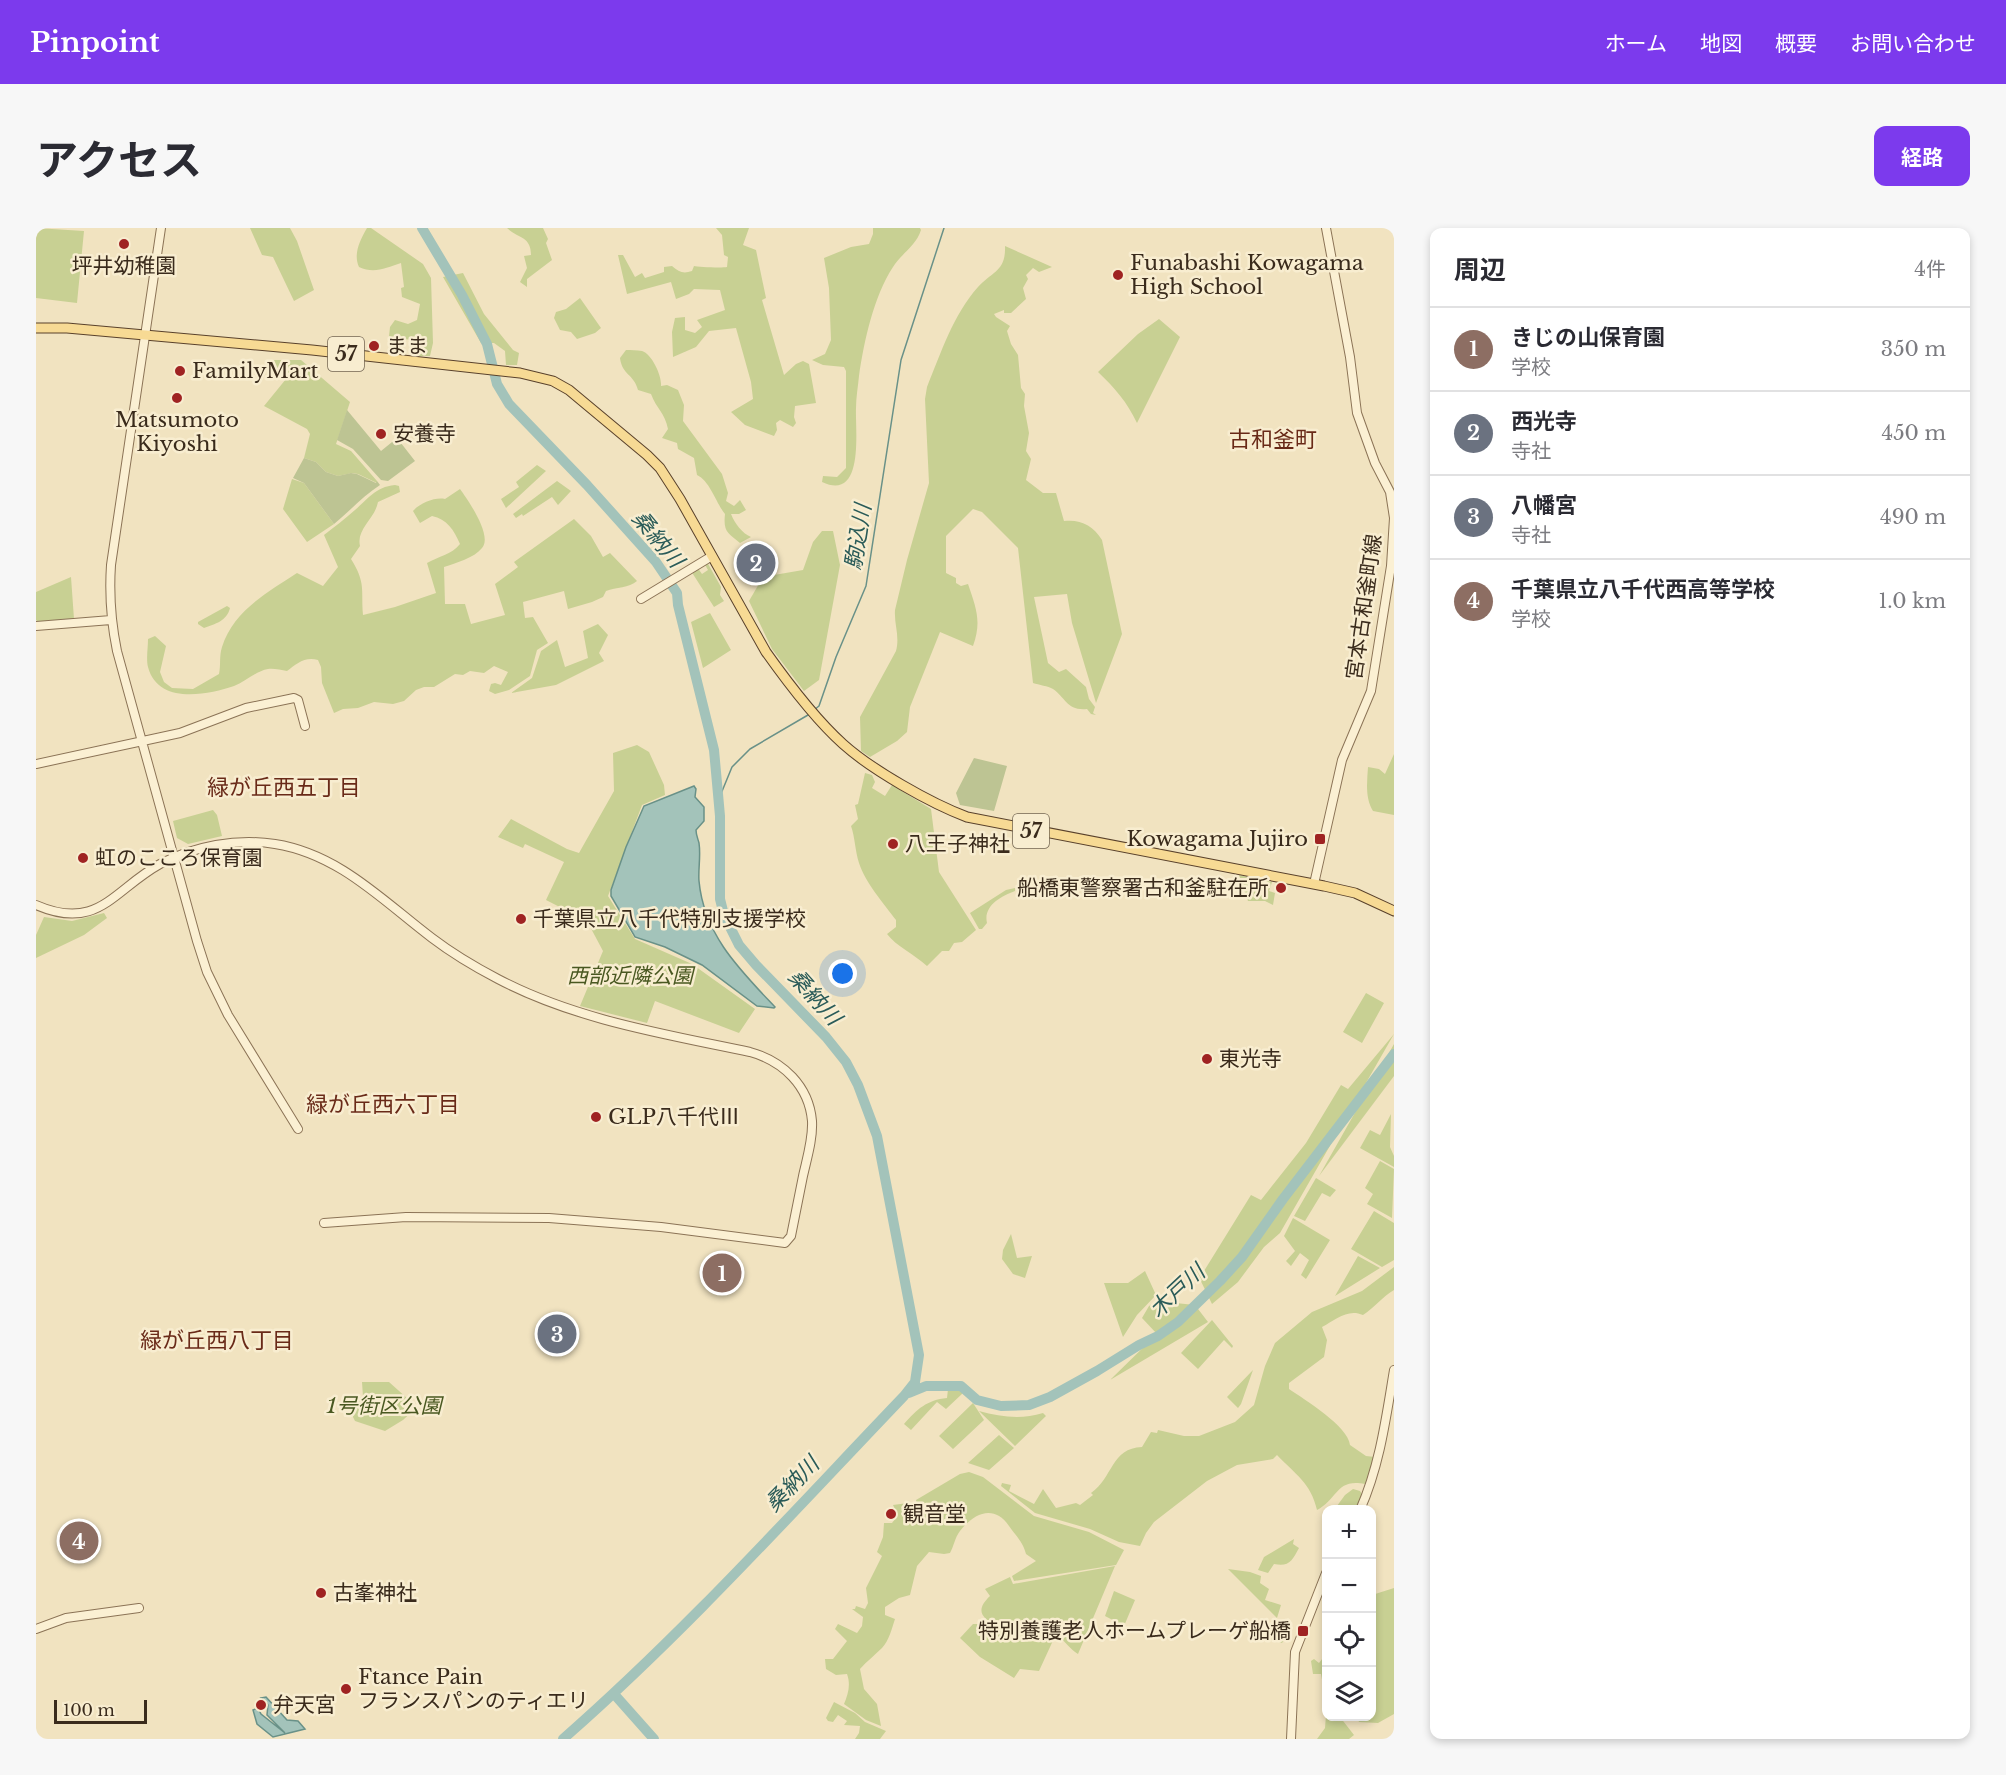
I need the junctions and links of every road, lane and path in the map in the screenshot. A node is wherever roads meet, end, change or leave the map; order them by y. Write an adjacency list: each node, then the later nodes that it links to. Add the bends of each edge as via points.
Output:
1 (161, 228): 4 (street)
2 (1326, 228): 13 (street, 宮本古和釜町線, via 1357,413 1390,492 1394,527 1371,691 1342,759)
3 (36, 328): 4 (main road, 57)
4 (145, 335): 5 (main road, 57, via 485,368 535,375 558,383 648,455 669,481); 7 (street, via 111,565)
5 (712, 556): 6 (street); 13 (main road, 57, via 766,652 843,744 945,808 967,817)
6 (640, 599)
7 (111, 620): 8 (street); 10 (street)
8 (36, 626)
9 (305, 726): 10 (street, via 294,698 246,708 180,733)
10 (142, 741): 11 (street); 12 (street)
11 (36, 764)
12 (174, 858): 14 (street, via 94,910 58,913); 16 (street, via 197,941 216,991); 17 (street, via 208,846 244,842 274,844 318,856 353,875 461,958 524,992 586,1014 770,1059 795,1079 810,1111 808,1150 791,1236 785,1243 549,1218 406,1217)
13 (1314, 884): 15 (main road, 57, via 1355,893)
14 (36, 905)
15 (1394, 911)
16 (298, 1129)
17 (324, 1223)
18 (1394, 1370): 19 (street, via 1378,1460)
19 (1362, 1505)
20 (1322, 1583): 23 (street, via 1295,1652)
21 (139, 1608): 22 (street, via 66,1618)
22 (36, 1629)
23 (1291, 1739)

